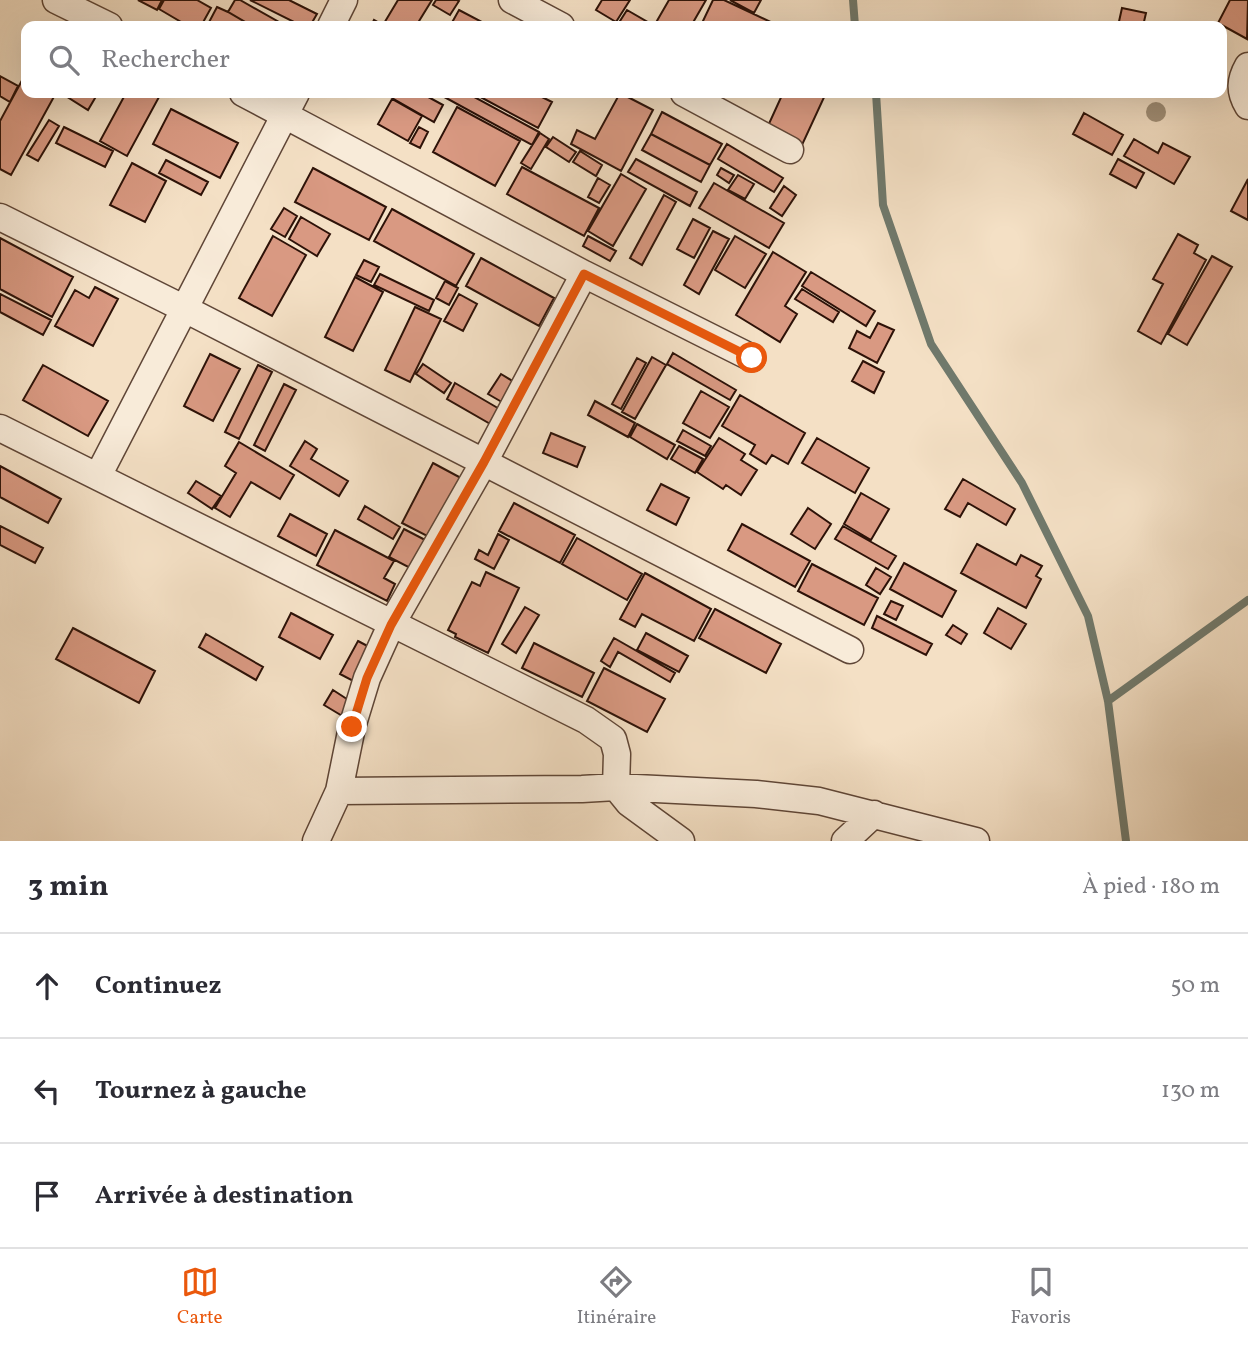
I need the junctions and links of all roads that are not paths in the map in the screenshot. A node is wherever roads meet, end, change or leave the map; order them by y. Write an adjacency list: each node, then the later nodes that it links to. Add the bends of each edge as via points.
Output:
1 (56, 0): 4 (street)
2 (344, 0): 5 (street)
3 (512, 0): 6 (street)
4 (99, 21)
5 (334, 21)
6 (552, 21)
7 (1248, 65): 11 (street, via 1241,94)
8 (267, 98): 10 (street)
9 (693, 98): 12 (street)
10 (291, 103): 14 (street); 15 (street)
11 (1248, 106)
12 (790, 150)
13 (0, 217): 15 (street)
14 (584, 274): 16 (street); 18 (street)
15 (186, 309): 18 (street); 19 (street)
16 (752, 358)
17 (0, 428): 19 (street)
18 (484, 462): 20 (street); 21 (street)
19 (98, 476): 20 (street)
20 (391, 625): 22 (street, via 530,691 613,739); 23 (street, via 367,678)
21 (850, 650)
22 (616, 787): 23 (street); 24 (street, via 806,799); 27 (street, via 629,803)
23 (339, 790): 26 (street)
24 (874, 814): 25 (street); 28 (street)
25 (903, 831): 29 (street)
26 (316, 841)
27 (681, 841)
28 (845, 841)
29 (975, 841)

